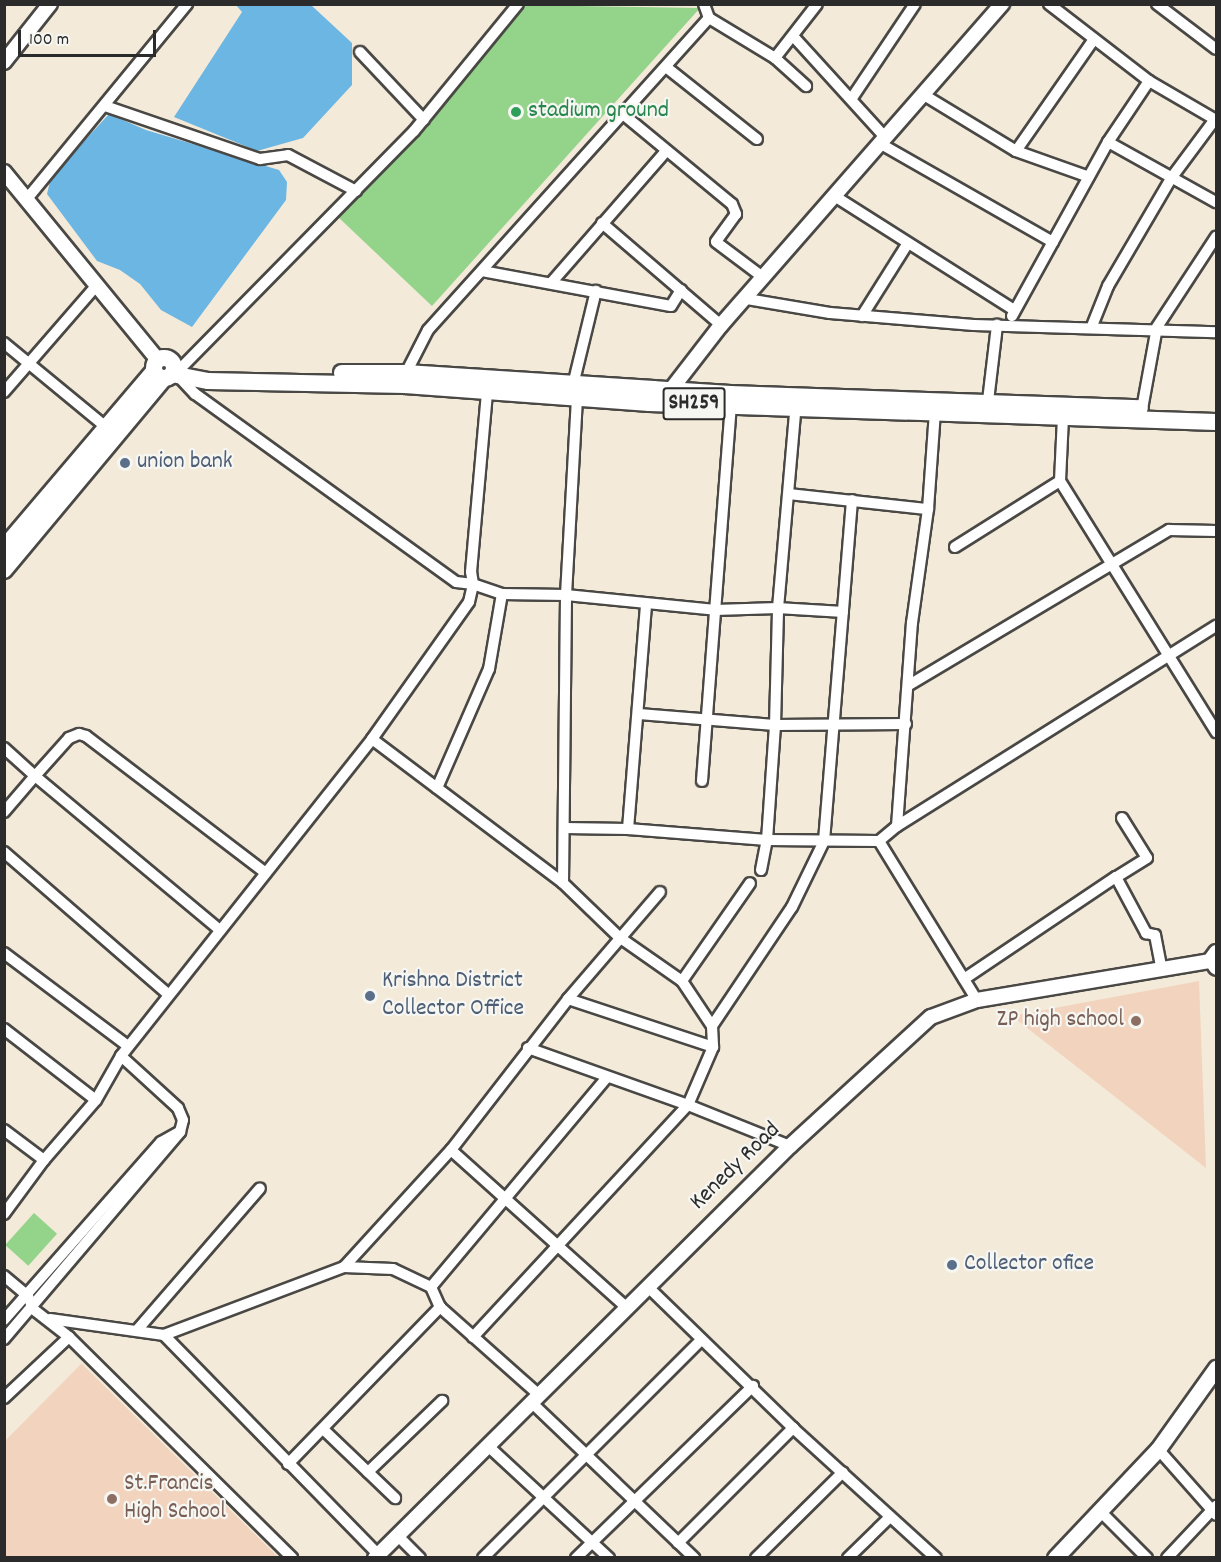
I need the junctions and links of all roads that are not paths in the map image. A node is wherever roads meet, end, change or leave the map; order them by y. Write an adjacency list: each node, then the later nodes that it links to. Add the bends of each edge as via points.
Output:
1 (50, 4): 16 (street)
2 (187, 4): 23 (street)
3 (518, 4): 26 (street)
4 (704, 4): 10 (street)
5 (817, 4): 11 (street)
6 (915, 4): 21 (street)
7 (1002, 4): 20 (street)
8 (1049, 4): 12 (street)
9 (1157, 4): 13 (street)
10 (709, 18): 15 (street); 17 (street)
11 (793, 36): 15 (street); 21 (street)
12 (1094, 39): 18 (street); 31 (street)
13 (1216, 49)
14 (360, 52): 26 (street)
15 (775, 58): 19 (street)
16 (4, 62)
17 (666, 66): 24 (street); 27 (street)
18 (1149, 81): 25 (street); 29 (street)
19 (806, 86)
20 (924, 94): 28 (street); 31 (street)
21 (852, 98): 28 (street)
22 (1216, 105): 25 (street)
23 (105, 106): 35 (street, via 260,159 288,155); 37 (street)
24 (624, 115): 30 (street); 43 (street)
25 (1214, 118): 34 (street)
26 (424, 120): 35 (street)
27 (757, 139)
28 (883, 140): 36 (street); 41 (street)
29 (1108, 142): 33 (street); 34 (street)
30 (666, 151): 39 (street); 44 (street, via 732,204 736,214 716,242)
31 (1016, 151): 33 (street)
32 (4, 172): 37 (street)
33 (1089, 177): 41 (street)
34 (1172, 177): 38 (street); 55 (street, via 1108,286)
35 (356, 191): 60 (street)
36 (836, 197): 42 (street); 44 (street)
37 (26, 200): 46 (street)
38 (1216, 202)
39 (602, 223): 45 (street); 47 (street)
40 (1216, 237): 56 (street)
41 (1053, 242): 50 (street)
42 (908, 243): 50 (street); 51 (street)
43 (482, 271): 45 (street); 61 (street, via 428,330)
44 (764, 278): 49 (street)
45 (551, 283): 48 (street)
46 (96, 286): 59 (street); 60 (street)
47 (681, 290): 48 (street, via 672,306); 52 (street)
48 (596, 291): 63 (street)
49 (747, 298): 51 (street); 52 (street)
50 (1014, 310): 54 (street)
51 (862, 316): 53 (street)
52 (721, 325): 65 (street)
53 (997, 325): 54 (street); 66 (street)
54 (1010, 325): 55 (street)
55 (1092, 326): 56 (street)
56 (1157, 327): 57 (street); 69 (street)
57 (1216, 332)
58 (4, 343): 59 (street)
59 (30, 363): 64 (street); 74 (street)
60 (169, 370): 61 (main road, SH259); 62 (main road, SH259, via 207,381 405,385); 74 (main road); 76 (main road); 85 (street, via 195,394 456,582)
61 (406, 372): 63 (main road, SH259)
62 (487, 391): 63 (main road, SH259); 85 (street)
63 (575, 391): 65 (main road, SH259); 87 (street)
64 (4, 392)
65 (668, 397): 67 (main road, SH259); 68 (main road, SH259)
66 (988, 401): 67 (main road, SH259); 69 (main road, SH259)
67 (796, 402): 68 (main road, SH259); 71 (main road, SH259); 77 (street)
68 (731, 406): 90 (street)
69 (1142, 409): 70 (main road, SH259)
70 (1216, 411)
71 (935, 412): 72 (main road, SH259); 79 (street)
72 (1063, 417): 73 (main road, SH259); 75 (street)
73 (1216, 422)
74 (106, 427): 76 (main road)
75 (1060, 481): 82 (street); 83 (street)
76 (59, 493): 81 (main road); 84 (main road)
77 (789, 494): 78 (street); 89 (street)
78 (852, 500): 79 (street); 91 (street)
79 (928, 509): 94 (street, via 912,624)
80 (1216, 531): 83 (street, via 1169,530)
81 (6, 543)
82 (955, 547)
83 (1112, 564): 93 (street); 94 (street)
84 (4, 570)
85 (473, 584): 86 (street); 101 (street, via 469,602)
86 (502, 594): 87 (street); 105 (street, via 489,669)
87 (566, 595): 88 (street); 109 (street)
88 (646, 604): 90 (street); 95 (street)
89 (777, 609): 90 (street); 91 (street); 99 (street)
90 (715, 610): 96 (street)
91 (843, 612): 97 (street)
92 (1216, 626): 93 (street)
93 (1168, 656): 100 (street); 108 (street)
94 (909, 685): 98 (street)
95 (639, 714): 96 (street); 110 (street)
96 (707, 719): 99 (street); 104 (street)
97 (834, 722): 98 (street); 99 (street); 112 (street)
98 (906, 724): 108 (street)
99 (775, 725): 111 (street)
100 (1216, 732)
101 (372, 739): 105 (street); 116 (street)
102 (4, 748): 103 (street)
103 (35, 776): 106 (street); 116 (street, via 69,738 86,736); 121 (street)
104 (702, 781)
105 (437, 788): 118 (street)
106 (4, 812)
107 (1122, 818): 117 (street, via 1147,858)
108 (897, 826): 113 (street)
109 (564, 828): 110 (street); 118 (street)
110 (628, 829): 111 (street)
111 (767, 840): 112 (street); 115 (street)
112 (825, 841): 113 (street); 131 (street, via 792,907)
113 (879, 841): 126 (street)
114 (4, 852): 128 (street)
115 (761, 870)
116 (266, 873): 121 (street)
117 (1116, 877): 125 (street, via 1146,933 1155,935); 126 (street)
118 (563, 883): 122 (street)
119 (750, 883): 127 (street)
120 (660, 892): 122 (street)
121 (220, 930): 128 (street)
122 (619, 937): 127 (street); 129 (street)
123 (4, 953): 133 (street)
124 (1215, 960): 125 (street, Kenedy Road)
125 (1162, 970): 130 (street, Kenedy Road)
126 (964, 979): 130 (street)
127 (682, 981): 131 (street)
128 (167, 993): 133 (street)
129 (568, 999): 134 (street); 135 (street)
130 (978, 1000): 142 (street, Kenedy Road, via 932,1017)
131 (712, 1026): 134 (street)
132 (4, 1029): 138 (street)
133 (128, 1046): 136 (street)
134 (713, 1047): 139 (street)
135 (528, 1048): 137 (street); 143 (street)
136 (121, 1056): 138 (street); 141 (street, via 178,1108)
137 (607, 1077): 139 (street); 146 (street)
138 (96, 1100): 144 (street)
139 (688, 1105): 142 (street); 148 (street)
140 (4, 1130): 144 (street)
141 (180, 1132): 153 (street, via 161,1142); 156 (street)
142 (790, 1146): 151 (street, Kenedy Road)
143 (451, 1150): 146 (street); 149 (street)
144 (44, 1160): 147 (street)
145 (260, 1188): 159 (street)
146 (505, 1195): 148 (street); 152 (street)
147 (4, 1214)
148 (558, 1247): 154 (street); 162 (street)
149 (344, 1267): 152 (street, via 393,1269); 160 (street)
150 (4, 1276): 153 (street)
151 (647, 1286): 154 (street, Kenedy Road); 164 (street)
152 (431, 1287): 155 (street)
153 (28, 1296): 156 (street); 158 (street)
154 (625, 1306): 168 (street, Kenedy Road)
155 (440, 1307): 162 (street); 171 (street)
156 (33, 1309): 157 (street); 163 (street)
157 (50, 1319): 159 (street); 161 (street)
158 (4, 1320)
159 (138, 1329): 160 (street)
160 (164, 1335): 175 (street)
161 (69, 1337): 167 (street); 188 (street)
162 (473, 1337): 168 (street)
163 (4, 1339)
164 (701, 1340): 166 (street); 174 (street)
165 (1216, 1368): 173 (main road)
166 (753, 1386): 170 (street); 180 (street)
167 (4, 1398)
168 (534, 1398): 172 (street, Kenedy Road); 174 (street)
169 (442, 1401): 176 (street)
170 (793, 1428): 177 (street); 186 (street)
171 (323, 1429): 175 (street); 176 (street)
172 (488, 1446): 178 (street); 184 (street, Kenedy Road)
173 (1158, 1449): 181 (street); 182 (main road)
174 (585, 1457): 178 (street); 180 (street)
175 (288, 1464): 187 (street)
176 (368, 1472): 179 (street)
177 (843, 1472): 183 (street); 194 (street)
178 (544, 1496): 185 (street); 190 (street)
179 (395, 1498)
180 (634, 1502): 185 (street); 186 (street)
181 (1215, 1510): 199 (street)
182 (1101, 1512): 197 (main road); 198 (street)
183 (890, 1517): 195 (street); 196 (street)
184 (398, 1536): 187 (street, Kenedy Road); 189 (street)
185 (592, 1541): 191 (street); 192 (street)
186 (678, 1543): 193 (street)
187 (377, 1556)
188 (292, 1557)
189 (420, 1557)
190 (483, 1557)
191 (576, 1557)
192 (609, 1557)
193 (694, 1557)
194 (756, 1557)
195 (848, 1557)
196 (936, 1557)
197 (1055, 1557)
198 (1147, 1557)
199 (1167, 1557)

